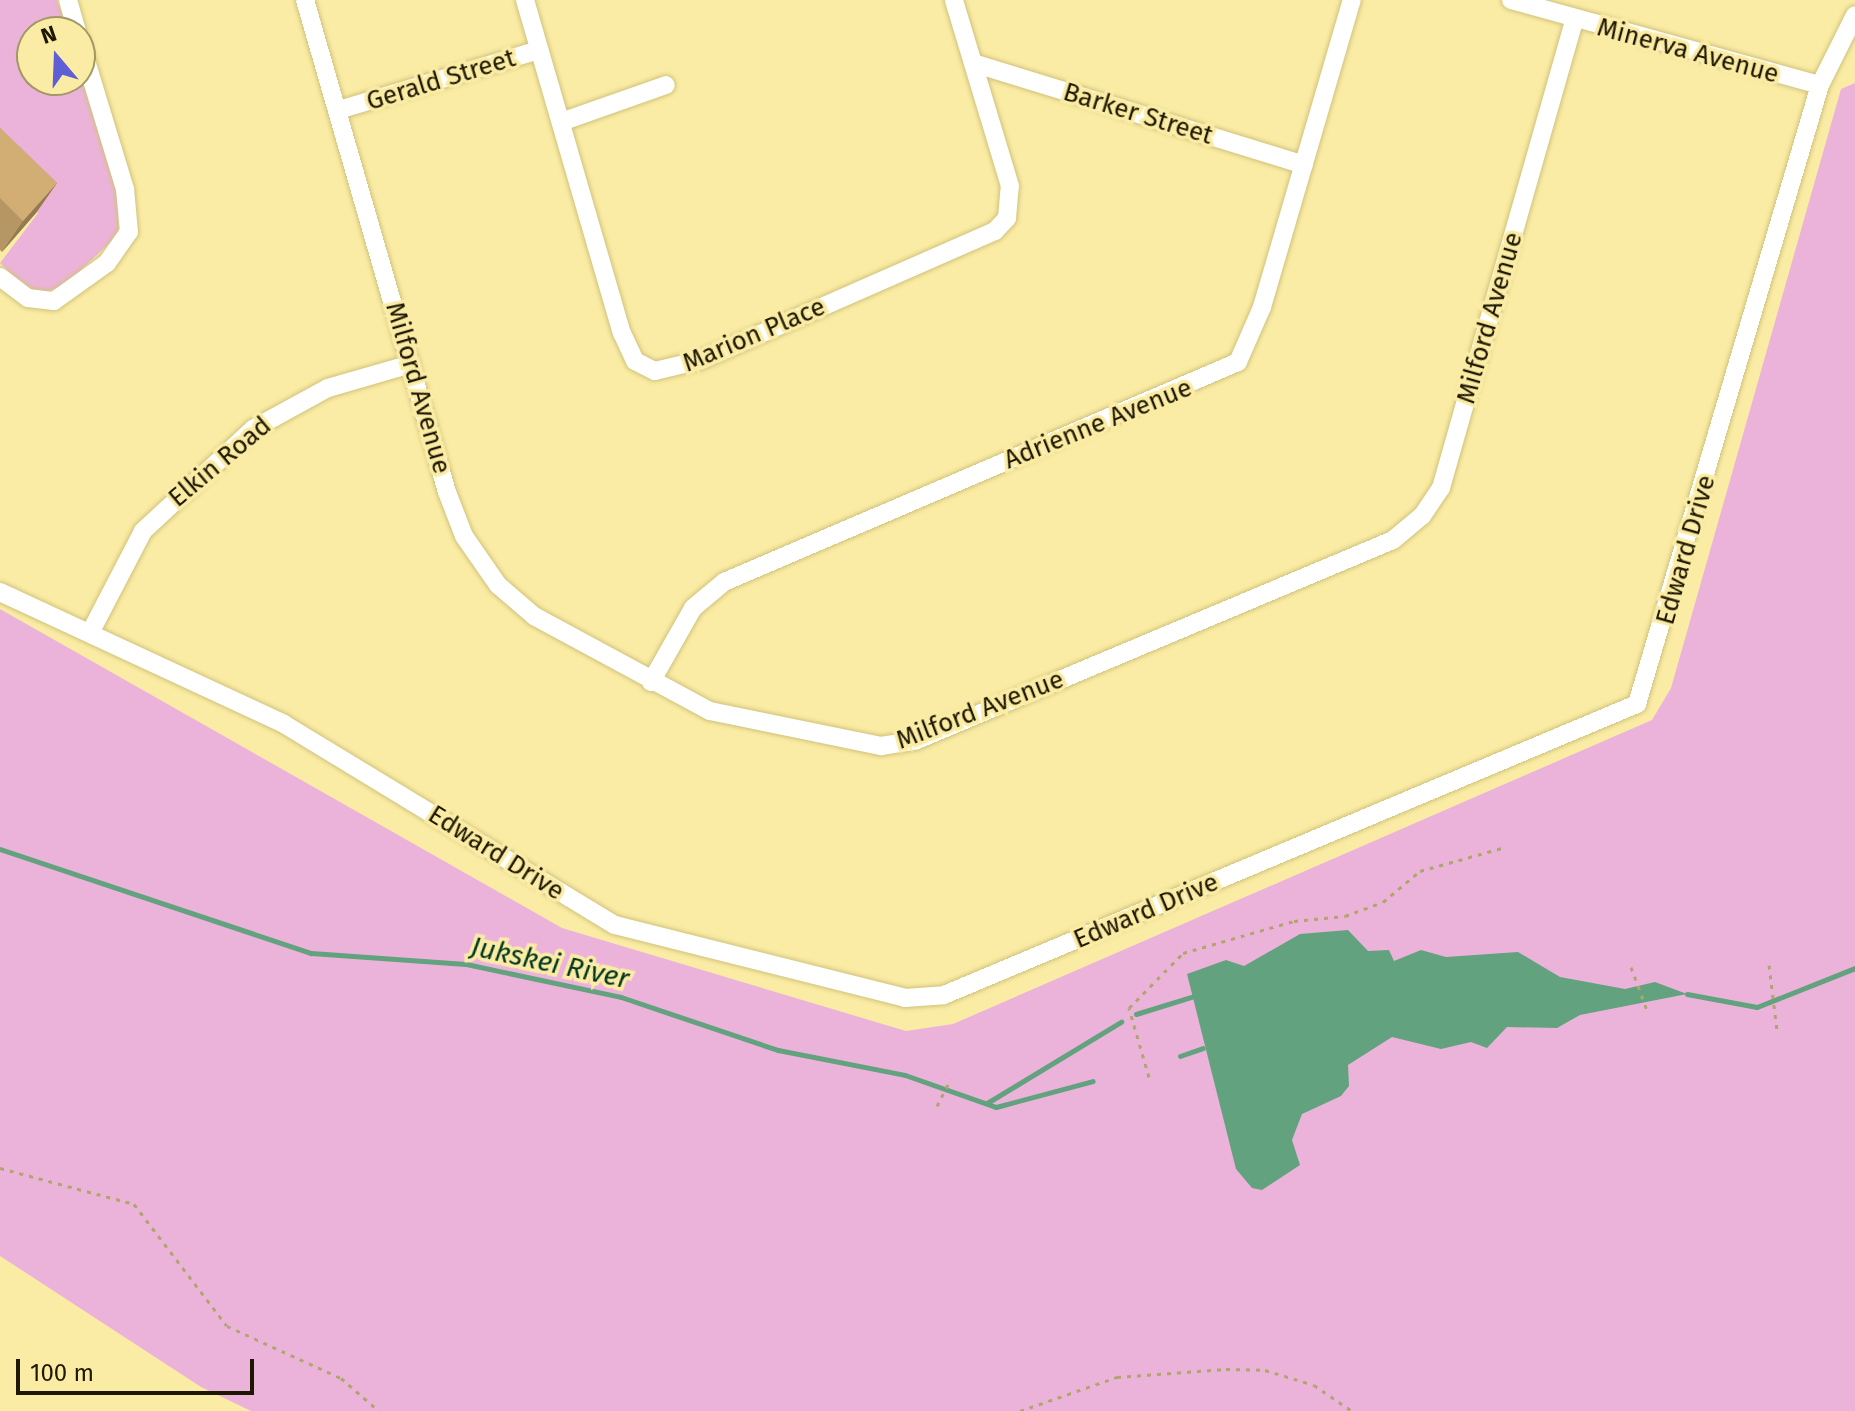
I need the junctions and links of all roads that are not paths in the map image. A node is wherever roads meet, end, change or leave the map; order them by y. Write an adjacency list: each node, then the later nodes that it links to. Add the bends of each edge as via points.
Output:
1 (305, 0): 13 (street, Milford Avenue)
2 (525, 0): 8 (street, Marion Place)
3 (954, 0): 9 (street, Marion Place)
4 (1352, 0): 15 (street, Adrienne Avenue)
5 (1511, 0): 7 (street, Minerva Avenue)
6 (1855, 15): 11 (street, Edward Drive)
7 (1574, 22): 11 (street, Minerva Avenue); 20 (street, Milford Avenue, via 1441,488 1407,531 901,745 770,726 710,711)
8 (539, 50): 13 (street, Gerald Street); 14 (street, Marion Place)
9 (973, 63): 14 (street, Marion Place, via 1010,186 1012,205 995,231 672,370 655,371 630,354); 15 (street, Barker Street)
10 (666, 85): 14 (street)
11 (1820, 85): 19 (street, Edward Drive, via 1637,704 944,995 905,998 615,925 284,724)
12 (96, 94): 16 (street, via 125,189 129,232 107,263 54,301 28,298)
13 (342, 109): 17 (street, Milford Avenue)
14 (561, 122)
15 (1304, 165): 20 (street, Adrienne Avenue, via 1250,344 1238,362 716,586 693,608)
16 (0, 277)
17 (411, 364): 19 (street, Elkin Road, via 328,388 253,429 143,531); 20 (street, Milford Avenue, via 455,513 498,585 534,616)
18 (0, 592): 19 (street, Edward Drive)
19 (90, 633)
20 (651, 682)

